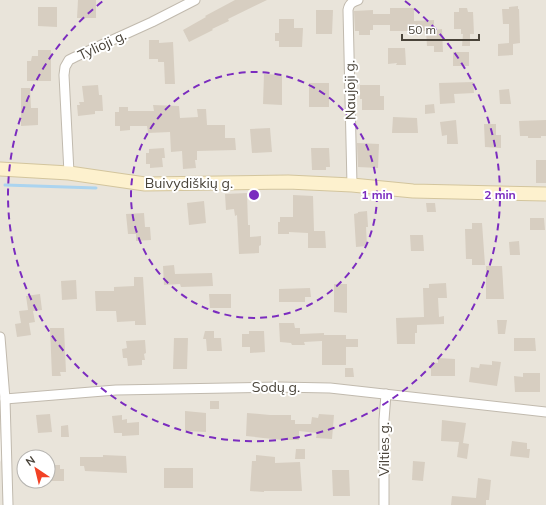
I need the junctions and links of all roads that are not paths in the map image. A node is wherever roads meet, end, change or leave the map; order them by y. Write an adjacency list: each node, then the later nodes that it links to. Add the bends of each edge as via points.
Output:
1 (194, 0): 4 (street, Tylioji g., via 69,60 64,75)
2 (358, 0): 5 (street, Naujoji g., via 352,2 348,10)
3 (0, 170): 4 (main road, Buivydiškių g.)
4 (69, 173): 5 (main road, Buivydiškių g., via 145,184 288,182)
5 (352, 185): 6 (main road, Buivydiškių g., via 413,191)
6 (546, 194)
7 (0, 337): 9 (street)
8 (386, 394): 9 (street, Sodų g., via 330,388 278,387 116,390); 10 (street, Sodų g.); 12 (street, Vilties g.)
9 (5, 399): 11 (street)
10 (546, 412)
11 (5, 501)
12 (384, 505)

